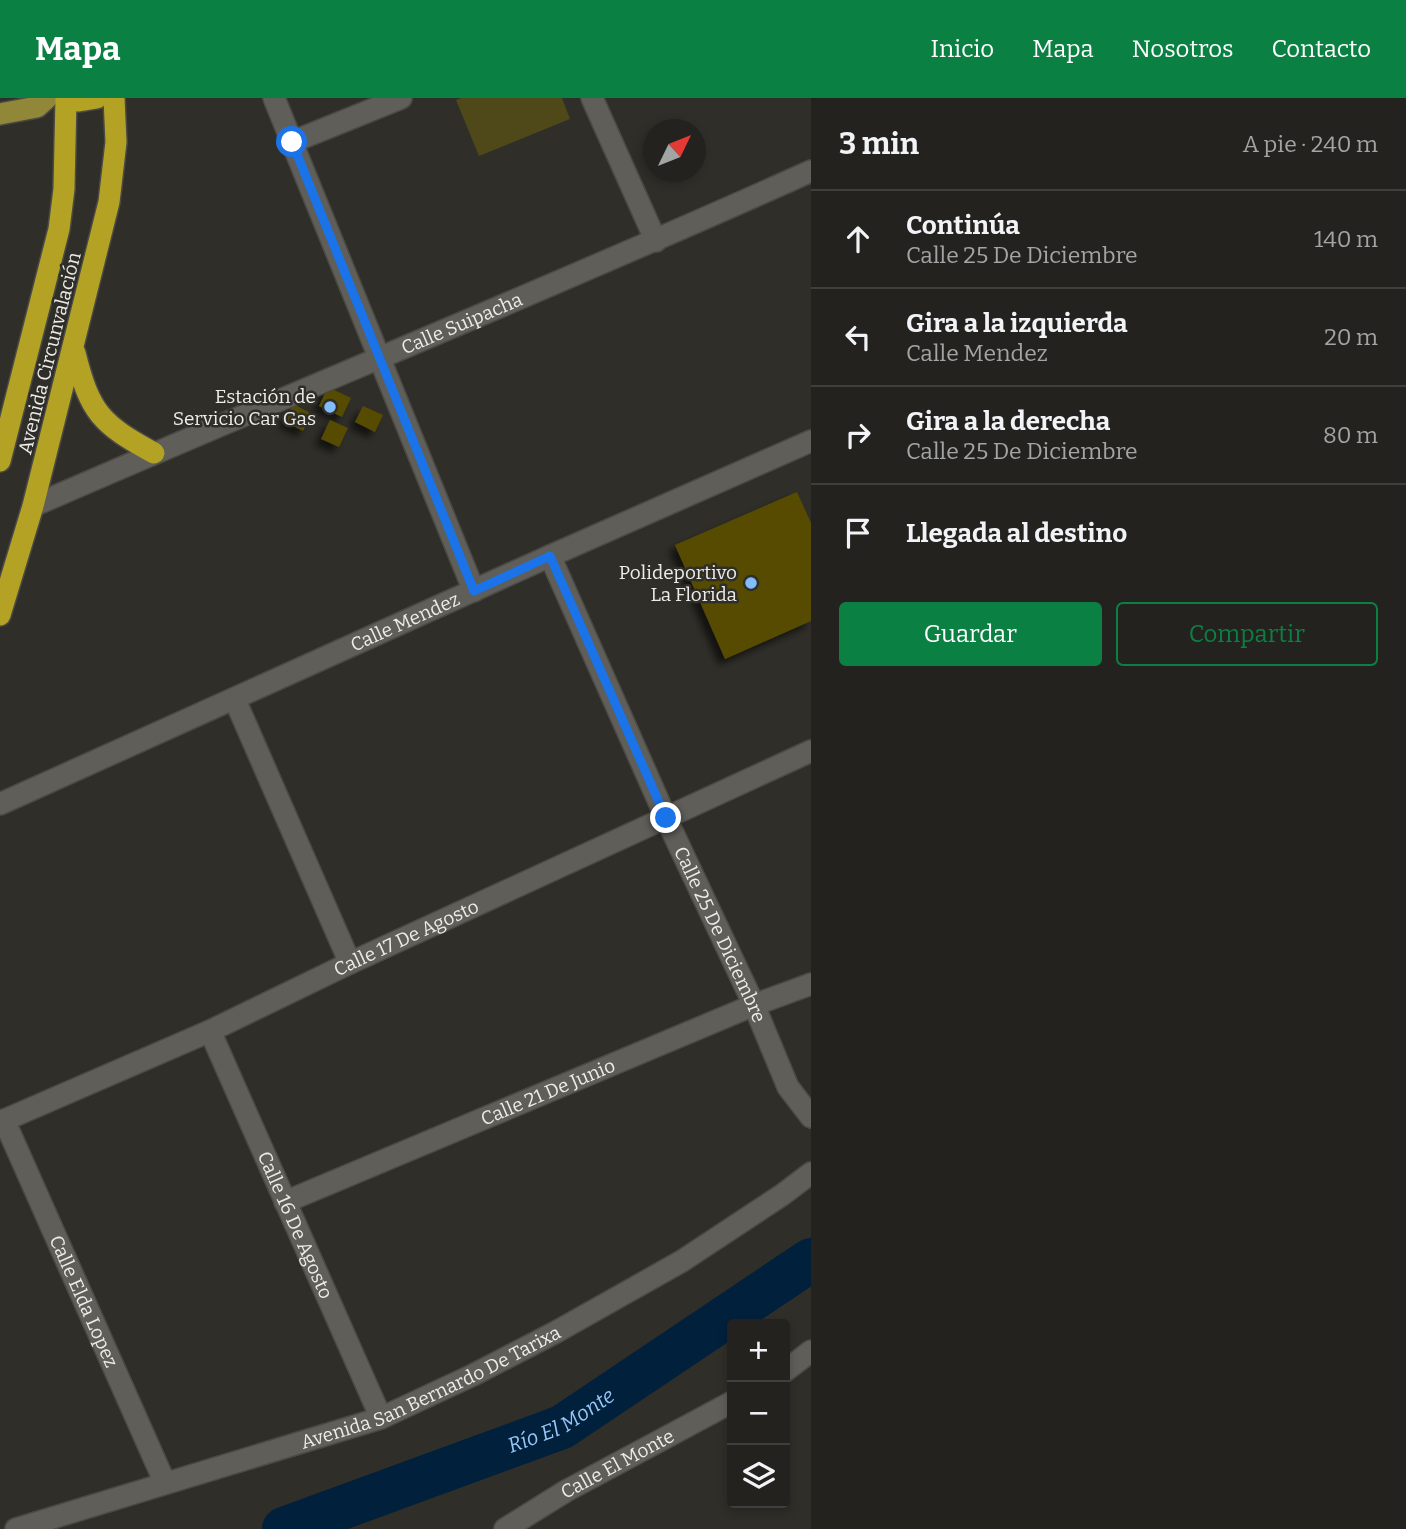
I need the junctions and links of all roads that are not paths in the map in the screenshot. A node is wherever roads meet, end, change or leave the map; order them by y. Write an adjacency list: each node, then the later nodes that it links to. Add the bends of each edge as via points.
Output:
1 (47, 98): 8 (main road, via 37,107)
2 (67, 98): 3 (highway); 16 (highway, Avenida Circunvalación, via 59,229)
3 (97, 98)
4 (114, 98): 12 (highway, Avenida Circunvalación, via 116,142 109,202)
5 (274, 98): 9 (street)
6 (401, 98): 9 (street)
7 (592, 98): 11 (street)
8 (0, 114)
9 (292, 142): 13 (street)
10 (811, 171): 11 (street, Calle Suipacha)
11 (656, 241): 13 (street, Calle Suipacha)
12 (74, 350): 15 (highway, via 83,386 96,412 121,435); 17 (highway, Avenida Circunvalación)
13 (381, 356): 15 (street, Calle Suipacha); 19 (street)
14 (810, 445): 18 (street, Calle Mendez)
15 (154, 453): 17 (street, Calle Suipacha)
16 (0, 461)
17 (33, 506): 20 (highway, Avenida Circunvalación)
18 (550, 556): 19 (street, Calle Mendez); 24 (street, Calle 25 De Diciembre)
19 (474, 591): 21 (street, Calle Mendez)
20 (0, 615)
21 (235, 700): 23 (street, Calle Mendez); 25 (street)
22 (811, 751): 24 (street, Calle 17 De Agosto)
23 (0, 804)
24 (666, 818): 25 (street, Calle 17 De Agosto); 27 (street, Calle 25 De Diciembre)
25 (350, 963): 28 (street, Calle 17 De Agosto)
26 (811, 984): 27 (street, Calle 21 De Junio)
27 (754, 1005): 29 (street, Calle 25 De Diciembre, via 788,1087); 32 (street, Calle 21 De Junio)
28 (209, 1031): 30 (street, Calle 17 De Agosto); 32 (street, Calle 16 De Agosto)
29 (811, 1117)
30 (2, 1121): 37 (street, Calle Elda Lopez)
31 (811, 1172): 36 (street, Avenida San Bernardo De Tarixa, via 682,1261 497,1363)
32 (285, 1202): 36 (street, Calle 16 De Agosto)
33 (811, 1351): 34 (street)
34 (790, 1367)
35 (727, 1405): 39 (street, Calle El Monte)
36 (381, 1418): 37 (street, Avenida San Bernardo De Tarixa)
37 (165, 1483): 38 (street, Avenida San Bernardo De Tarixa)
38 (16, 1529)
39 (505, 1529)

